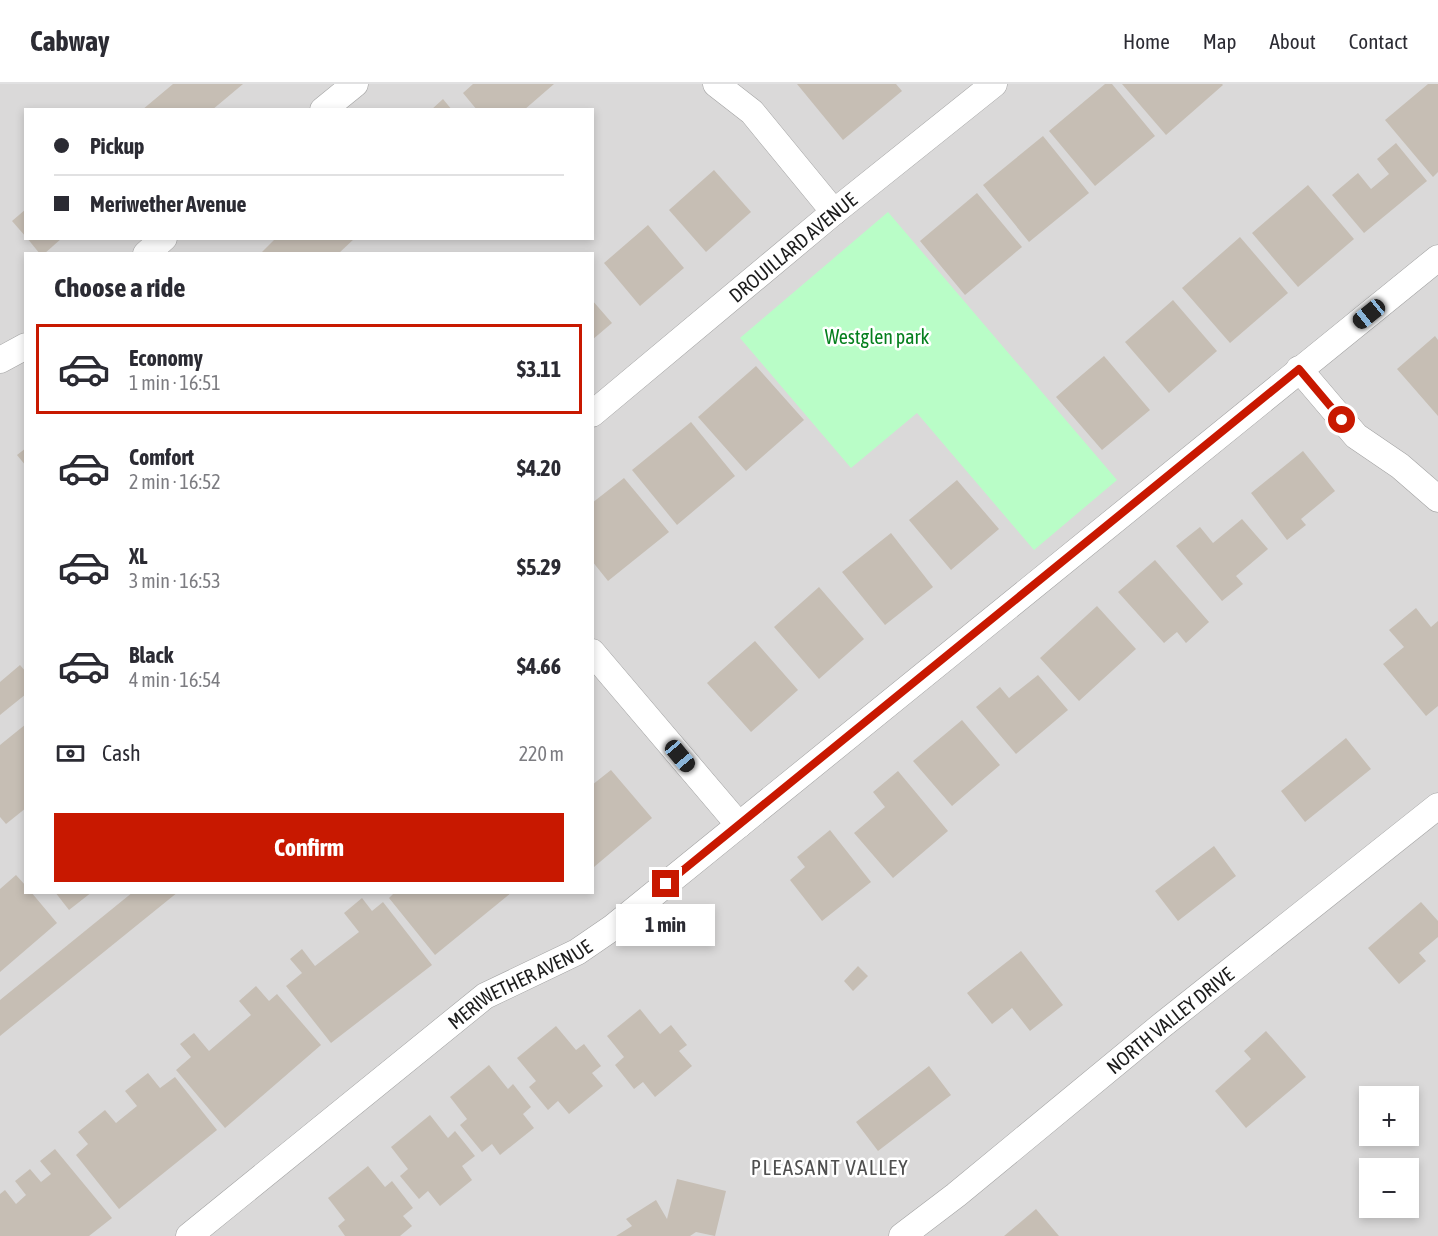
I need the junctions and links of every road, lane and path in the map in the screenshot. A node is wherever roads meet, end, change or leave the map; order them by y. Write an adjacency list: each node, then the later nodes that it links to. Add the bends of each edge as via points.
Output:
1 (355, 84): 4 (street)
2 (716, 84): 5 (street, via 752,112)
3 (994, 84): 5 (street, DROUILLARD AVENUE)
4 (326, 108)
5 (834, 212): 12 (street, DROUILLARD AVENUE)
6 (162, 240): 7 (street)
7 (148, 252)
8 (1438, 258): 11 (street, MERIWETHER AVENUE)
9 (24, 347): 10 (street)
10 (0, 360)
11 (1299, 369): 13 (street, via 1356,436 1400,466); 16 (street, MERIWETHER AVENUE)
12 (594, 412)
13 (1438, 499)
14 (594, 654): 16 (street)
15 (1438, 806): 18 (street, NORTH VALLEY DRIVE)
16 (739, 825): 17 (street, MERIWETHER AVENUE, via 577,952 485,996)
17 (189, 1236)
18 (902, 1236)

